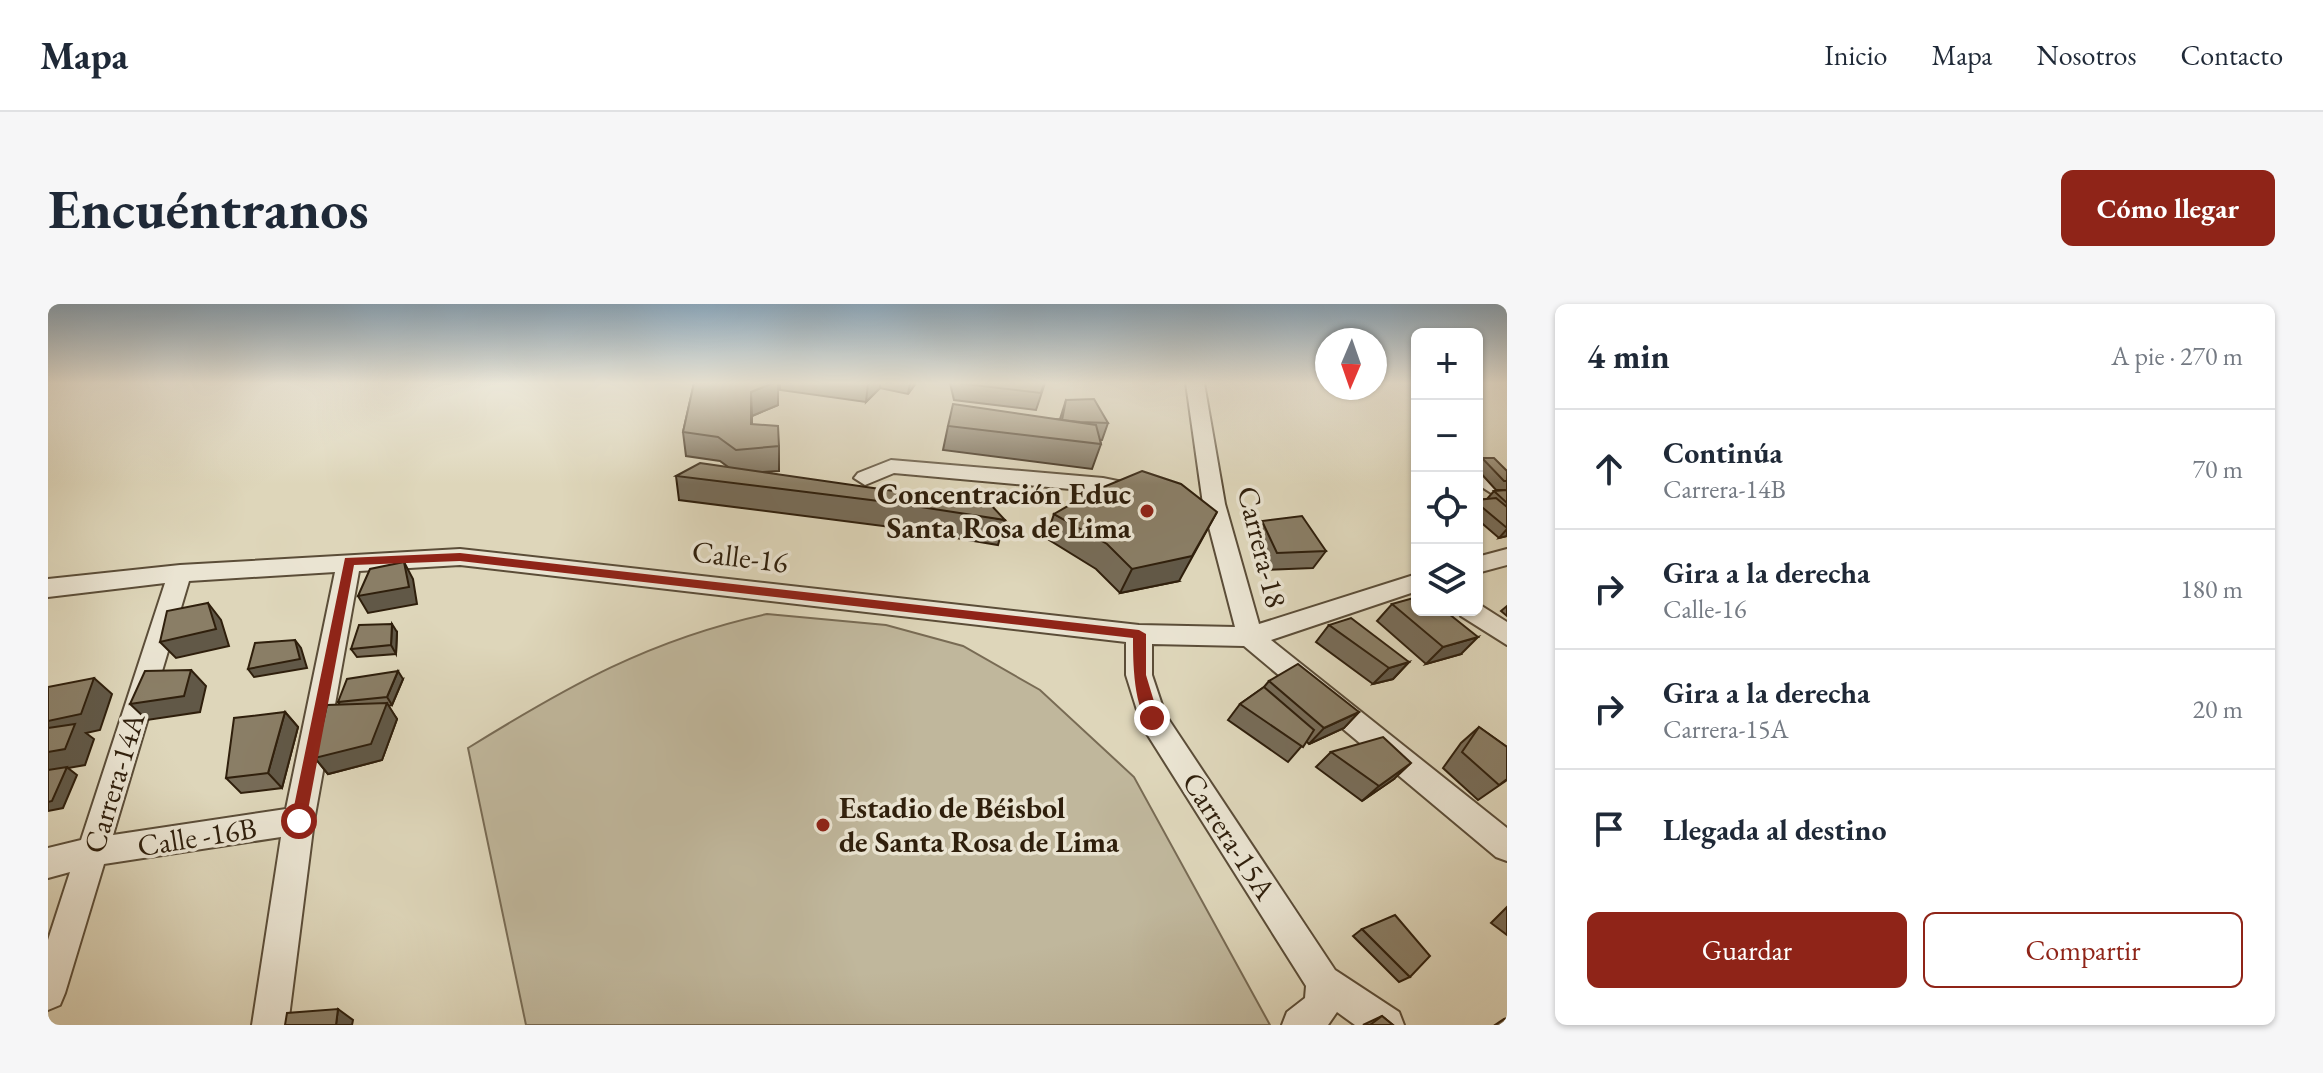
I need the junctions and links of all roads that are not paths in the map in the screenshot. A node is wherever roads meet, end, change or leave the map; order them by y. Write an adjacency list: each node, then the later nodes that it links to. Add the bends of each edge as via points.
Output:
1 (1200, 417): 7 (street, Carrera-18)
2 (865, 478): 4 (street, via 891,466 1103,485)
3 (1483, 478): 5 (street)
4 (1158, 495)
5 (1507, 496)
6 (1186, 500): 7 (street)
7 (1214, 504): 17 (street, Carrera-18)
8 (1507, 557): 10 (street)
9 (349, 561): 11 (street, Calle-16); 15 (street, Calle-16, via 460,557); 18 (street)
10 (1483, 563)
11 (180, 573): 13 (street, Calle-16); 20 (street, Carrera-14A)
12 (1411, 584): 17 (street, Calle-16)
13 (48, 588)
14 (1479, 616): 16 (street)
15 (1139, 634): 17 (street, Calle-16); 22 (street, Carrera-15A, via 1139,675 1152,718)
16 (1507, 635)
17 (1250, 637): 19 (street, Carrera-18)
18 (299, 821): 20 (street, Calle -16B); 24 (street)
19 (1507, 847)
20 (92, 852): 21 (street, Calle -16B); 23 (street, Carrera-14A)
21 (48, 863)
22 (1323, 982): 25 (street, via 1322,1007); 26 (street)
23 (48, 993)
24 (270, 1025)
25 (1300, 1025)
26 (1386, 1025)

